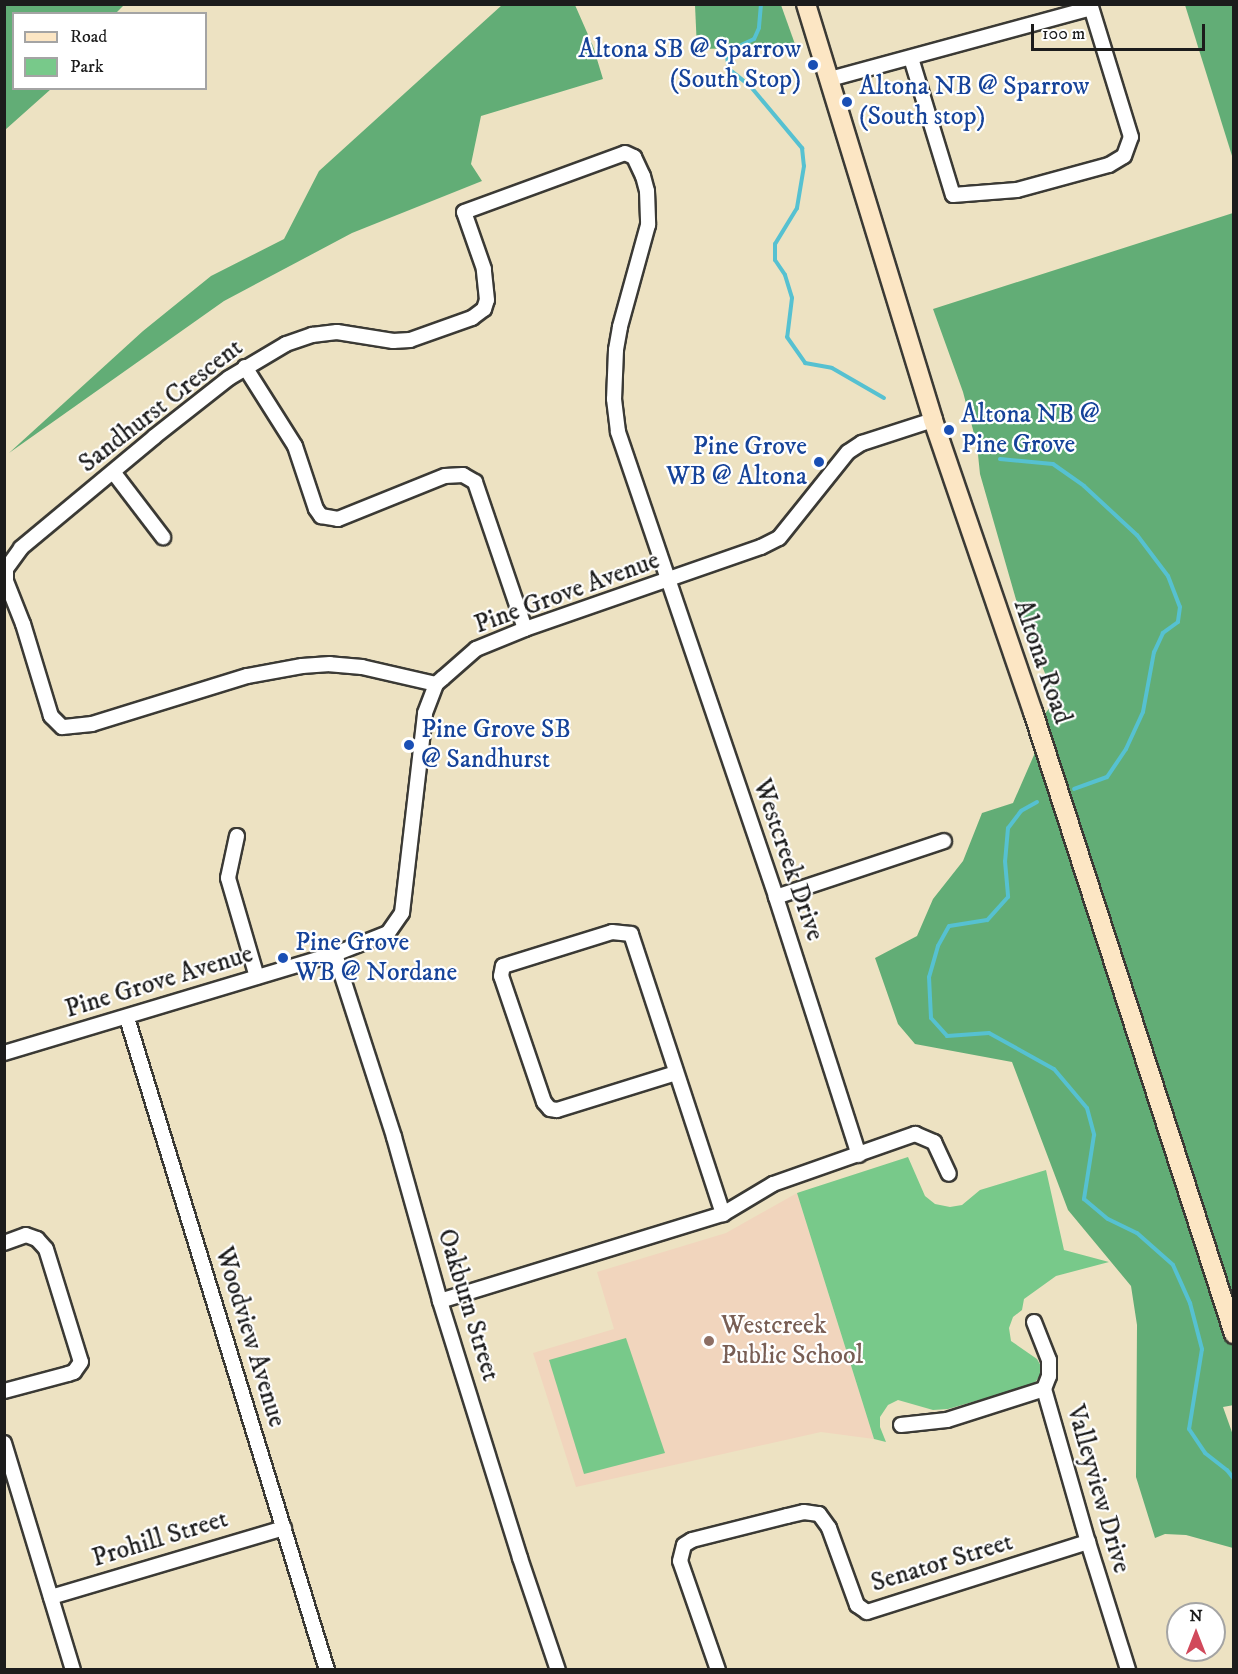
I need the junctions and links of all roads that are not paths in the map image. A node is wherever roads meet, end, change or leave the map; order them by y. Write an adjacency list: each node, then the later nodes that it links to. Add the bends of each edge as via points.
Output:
1 (806, 4): 4 (main road, Altona Road)
2 (1090, 6): 3 (street); 3 (street, via 1131,137 1124,156 1109,165 1017,190 953,195)
3 (911, 58): 4 (street)
4 (830, 80): 6 (main road, Altona Road)
5 (245, 367): 7 (street, Sandhurst Crescent); 9 (street, Sandhurst Crescent, via 286,344 312,335 337,332 410,340 472,318 484,309 487,300 484,269 464,212 625,153 634,157 647,191 648,225 620,327 614,399 618,432); 10 (street, via 295,446 321,516 338,519 445,476 463,475 476,482)
6 (933, 420): 9 (street, Pine Grove Avenue, via 862,443 848,452 779,538); 26 (main road, Altona Road, via 1040,734)
7 (114, 473): 8 (street); 11 (street, Sandhurst Crescent, via 21,548 6,570 51,716 62,728 92,724 247,676 302,666 362,667)
8 (163, 537)
9 (668, 581): 10 (street, Pine Grove Avenue); 14 (street, Westcreek Drive)
10 (525, 629): 11 (street, Pine Grove Avenue, via 476,649)
11 (436, 684): 15 (street, Pine Grove Avenue, via 425,713 402,913 388,933)
12 (237, 836): 16 (street, via 228,879)
13 (944, 841): 14 (street)
14 (776, 897): 20 (street, Westcreek Drive)
15 (335, 954): 16 (street, Pine Grove Avenue); 24 (street, Oakburn Street, via 394,1137)
16 (258, 978): 17 (street, Pine Grove Avenue)
17 (127, 1018): 18 (street, Pine Grove Avenue); 31 (street, Woodview Avenue)
18 (4, 1053)
19 (676, 1073): 19 (street, via 631,934 612,932 503,966 501,976 544,1102 550,1109); 22 (street)
20 (859, 1155): 21 (street, via 915,1134 934,1142); 22 (street, via 773,1184)
21 (949, 1174)
22 (723, 1214): 24 (street)
23 (4, 1243): 28 (street, via 26,1235 37,1239 46,1249 81,1362 74,1372)
24 (440, 1301): 36 (street, Oakburn Street)
25 (1034, 1322): 27 (street, Valleyview Drive, via 1049,1360)
26 (1233, 1334)
27 (1044, 1389): 29 (street, via 947,1419); 32 (street, Valleyview Drive)
28 (4, 1391)
29 (901, 1425)
30 (4, 1443): 33 (street)
31 (284, 1528): 33 (street, Prohill Street); 35 (street, Woodview Avenue)
32 (1088, 1542): 37 (street, Senator Street, via 867,1612 857,1605 829,1528 819,1514 804,1512 692,1540 684,1545 680,1561); 38 (street, Valleyview Drive)
33 (51, 1597): 34 (street)
34 (73, 1670)
35 (327, 1670)
36 (558, 1670)
37 (718, 1670)
38 (1128, 1670)

